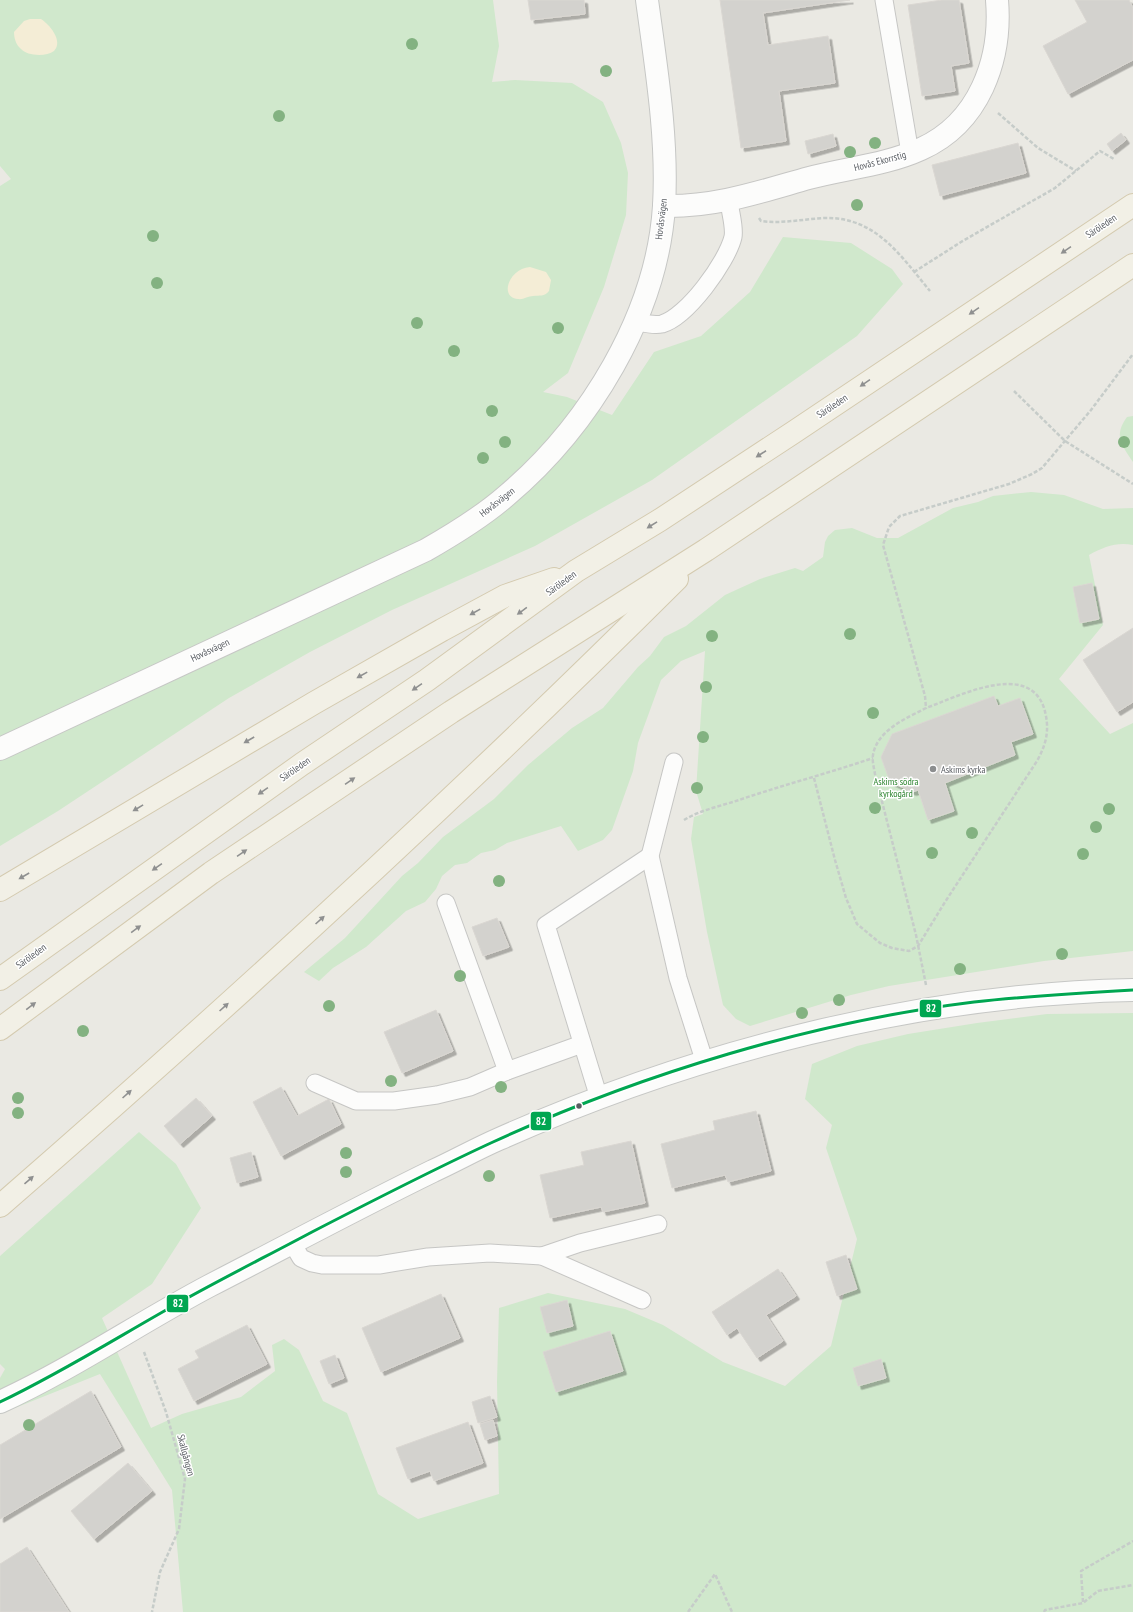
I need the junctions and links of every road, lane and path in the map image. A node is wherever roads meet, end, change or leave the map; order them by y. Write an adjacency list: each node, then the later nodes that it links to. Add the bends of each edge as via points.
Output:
1 (647, 0): 10 (street, Hovåsvägen, via 663,137)
2 (884, 0): 5 (lane)
3 (997, 0): 4 (street, Hovås Ekorrstig, via 994,52 987,80)
4 (979, 96): 5 (street, Hovås Ekorrstig, via 964,119 944,136); 7 (path, via 1038,148)
5 (910, 153): 8 (street, Hovås Ekorrstig)
6 (1114, 159): 7 (path, via 1100,151)
7 (1076, 171): 12 (path, via 1055,188)
8 (739, 198): 10 (street, Hovås Ekorrstig, via 709,205); 12 (path, via 761,221 826,218 851,220 871,228 893,247); 14 (lane, via 728,251 711,280 687,308 663,323 652,325)
9 (1133, 205): 20 (main road, Säröleden, one-way to 20, via 794,432 660,520)
10 (664, 206): 14 (street, Hovåsvägen, via 652,273)
11 (1133, 265): 19 (main road)
12 (914, 272): 13 (path)
13 (930, 291)
14 (634, 321): 22 (street, Hovåsvägen, via 604,384 573,428 506,496 458,531 419,553)
15 (1133, 354): 17 (path)
16 (1014, 391): 17 (path)
17 (1065, 441): 18 (path); 21 (path, via 1042,468 1032,474 1009,484 900,516 888,527 883,545 919,673)
18 (1133, 484)
19 (706, 550): 34 (main road, one-way to 19, via 211,873 451,712); 40 (main road, one-way to 19, via 106,1114 410,838)
20 (576, 571): 28 (main road, one-way to 28, via 505,596 442,630 294,714); 31 (main road, Säröleden, one-way to 31, via 427,680 302,764)
21 (926, 708): 23 (path, via 881,738); 30 (path, via 998,684 1016,684 1027,687 1037,695 1046,715 1048,732 1045,746 1037,761)
22 (0, 749)
23 (873, 758): 25 (path); 30 (path)
24 (674, 762): 27 (lane)
25 (814, 778): 26 (path, via 724,805 689,817); 30 (path, via 834,860 857,924 880,943 892,948 909,951)
26 (680, 823)
27 (650, 856): 35 (lane, via 546,925); 36 (lane, via 678,978)
28 (0, 890)
29 (446, 903): 37 (lane)
30 (918, 946): 33 (path)
31 (0, 979)
32 (1133, 990): 33 (street, via 1038,995)
33 (931, 1010): 36 (street, via 847,1024 781,1040)
34 (0, 1029)
35 (582, 1044): 37 (lane); 39 (lane)
36 (705, 1063): 39 (street, via 664,1074)
37 (506, 1071): 38 (lane, via 470,1087 394,1101 356,1101)
38 (316, 1083)
39 (599, 1098): 42 (street, via 498,1139)
40 (0, 1206)
41 (658, 1224): 43 (lane, via 580,1243)
42 (292, 1243): 43 (lane, via 301,1258 322,1265 379,1265 428,1257 490,1253); 45 (street)
43 (542, 1256): 44 (lane)
44 (642, 1300)
45 (135, 1327): 46 (street); 50 (path, Skallgången, via 166,1412 185,1479 179,1529 160,1572)
46 (0, 1402)
47 (1133, 1541): 49 (path, via 1081,1571)
48 (1133, 1585): 49 (path, via 1098,1591)
49 (1083, 1602): 53 (path)
50 (152, 1612)
51 (688, 1612): 52 (path, via 715,1574)
52 (732, 1612)
53 (1044, 1612)

